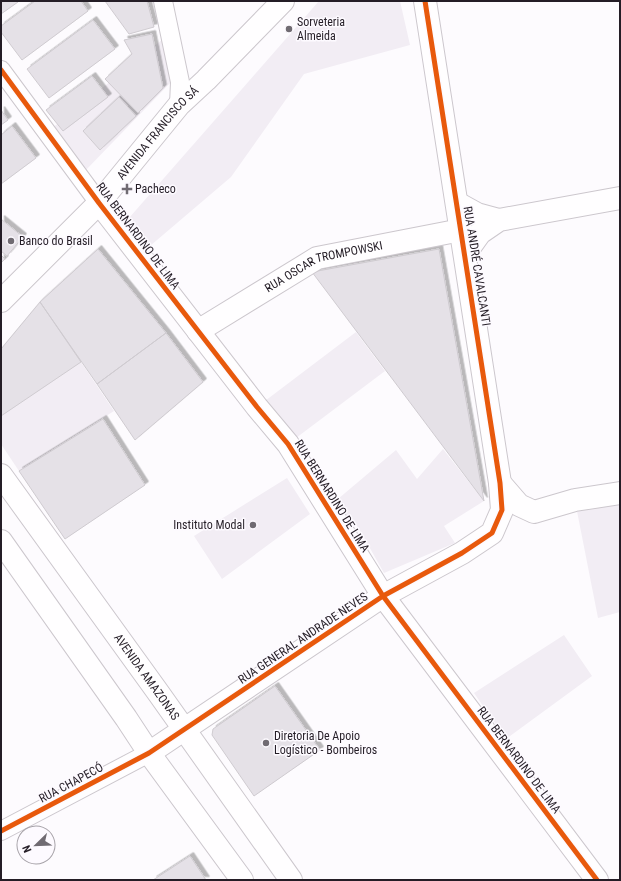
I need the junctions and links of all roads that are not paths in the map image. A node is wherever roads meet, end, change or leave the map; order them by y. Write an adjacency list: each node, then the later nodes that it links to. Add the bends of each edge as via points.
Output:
1 (163, 1): 5 (street)
2 (283, 1): 6 (street, AVENIDA FRANCISCO SÁ)
3 (425, 1): 10 (street, RUA ANDRÉ CAVALCANTI)
4 (1, 70): 9 (street, RUA BERNARDINO DE LIMA)
5 (177, 70): 6 (street, via 191,77); 7 (street, via 180,82)
6 (206, 80): 7 (street, AVENIDA FRANCISCO SÁ)
7 (179, 105): 9 (street, AVENIDA FRANCISCO SÁ)
8 (620, 198): 11 (street)
9 (99, 203): 14 (street, AVENIDA FRANCISCO SÁ); 15 (street, RUA BERNARDINO DE LIMA)
10 (457, 203): 11 (street, via 477,214); 12 (street, RUA ANDRÉ CAVALCANTI)
11 (499, 220): 13 (street, via 480,233)
12 (461, 230): 13 (street, RUA ANDRÉ CAVALCANTI); 15 (street, RUA OSCAR TROMPOWSKI, via 317,258)
13 (465, 254): 17 (street, RUA ANDRÉ CAVALCANTI)
14 (1, 301)
15 (198, 331): 21 (street, RUA BERNARDINO DE LIMA, via 288,444)
16 (1, 475): 22 (street, AVENIDA AMAZONAS)
17 (500, 483): 18 (street, via 519,505 534,512 575,500); 19 (street, RUA ANDRÉ CAVALCANTI, via 502,510)
18 (620, 493)
19 (492, 533): 21 (street, RUA GENERAL ANDRADE NEVES, via 462,553)
20 (1, 541): 23 (street)
21 (383, 596): 22 (street, RUA GENERAL ANDRADE NEVES); 27 (street, RUA BERNARDINO DE LIMA)
22 (185, 731): 23 (street, RUA GENERAL ANDRADE NEVES); 26 (street, AVENIDA AMAZONAS)
23 (149, 753): 24 (street, RUA CHAPECÓ); 25 (street)
24 (1, 831)
25 (242, 880)
26 (291, 880)
27 (597, 880)

